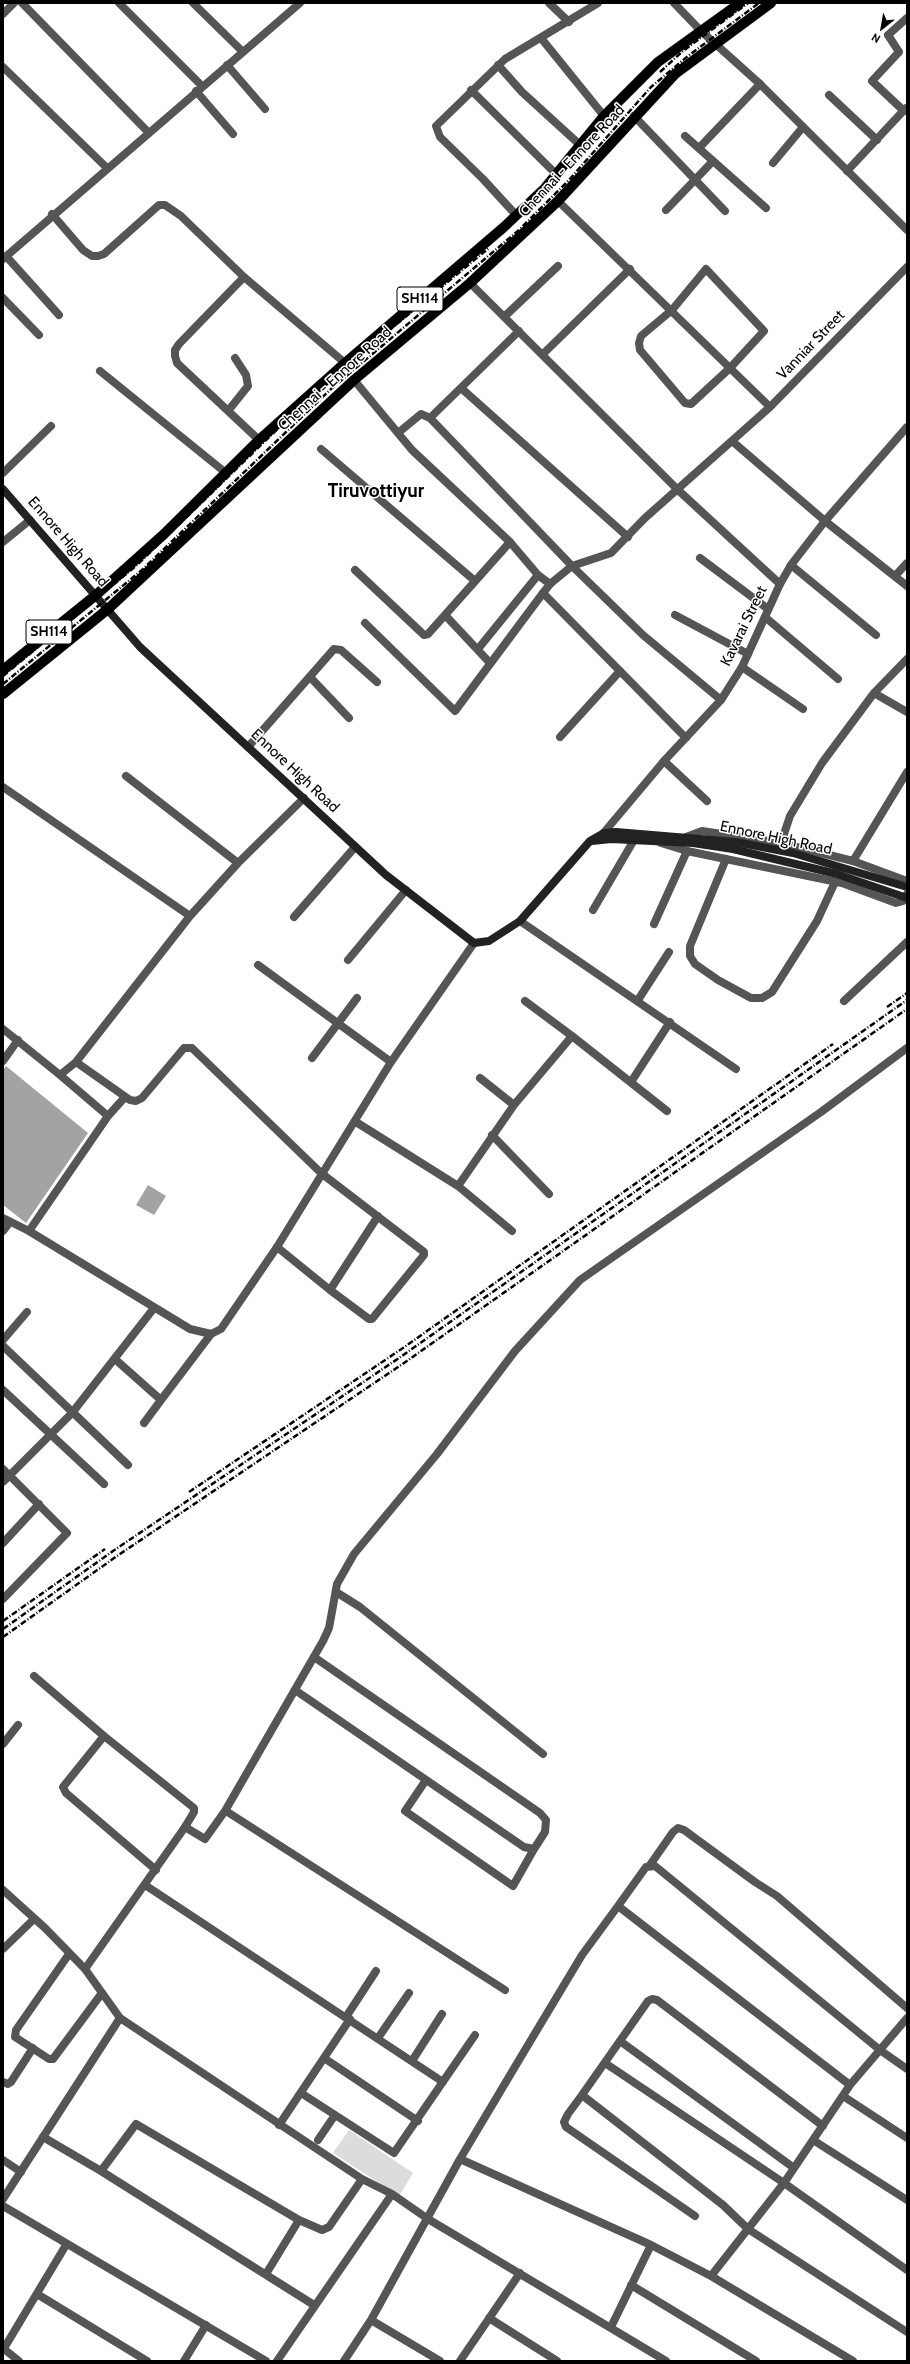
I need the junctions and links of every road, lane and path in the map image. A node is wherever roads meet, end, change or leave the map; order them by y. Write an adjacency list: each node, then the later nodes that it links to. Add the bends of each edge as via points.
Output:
1 (14, 3): 12 (street)
2 (22, 3): 31 (street)
3 (119, 3): 23 (street)
4 (193, 3): 18 (street)
5 (300, 3): 18 (street)
6 (549, 3): 14 (street)
7 (598, 3): 11 (street)
8 (674, 3): 15 (street)
9 (740, 3): 15 (main road, Chennai - Ennore Road / SH114)
10 (771, 3): 17 (main road, Chennai - Ennore Road / SH114)
11 (589, 6): 14 (street)
12 (3, 14)
13 (907, 18): 27 (street, via 888,35 899,52 872,81)
14 (569, 22): 16 (street)
15 (701, 31): 17 (street); 28 (main road, Chennai - Ennore Road / SH114, via 658,62)
16 (541, 38): 20 (street, via 528,43); 28 (street)
17 (715, 43): 22 (street); 29 (main road, Chennai - Ennore Road / SH114, via 675,74)
18 (243, 52): 19 (street)
19 (227, 65): 23 (street); 26 (street)
20 (498, 65): 24 (street); 35 (street, via 522,92)
21 (3, 67): 39 (street)
22 (760, 84): 30 (street); 36 (street)
23 (199, 89): 31 (street); 32 (street)
24 (471, 90): 41 (street); 47 (street, via 436,126 440,137)
25 (829, 95): 34 (street)
26 (265, 109)
27 (905, 109): 34 (street)
28 (604, 116): 35 (main road, Chennai - Ennore Road / SH114)
29 (634, 116): 42 (street); 43 (main road, Chennai - Ennore Road / SH114)
30 (803, 127): 38 (street); 40 (street)
31 (148, 132): 39 (street)
32 (233, 134)
33 (685, 136): 36 (street)
34 (877, 140): 40 (street)
35 (579, 144): 41 (main road, Chennai - Ennore Road / SH114)
36 (699, 148): 37 (street)
37 (713, 161): 42 (street); 44 (street)
38 (773, 163)
39 (107, 168): 48 (street)
40 (847, 171): 50 (street)
41 (557, 175): 47 (main road, Chennai - Ennore Road / SH114)
42 (696, 180): 45 (street); 46 (street)
43 (558, 201): 49 (main road, Chennai - Ennore Road / SH114); 54 (street)
44 (766, 208)
45 (666, 210)
46 (725, 210)
47 (519, 213): 49 (main road); 65 (main road, Chennai - Ennore Road / SH114)
48 (52, 214): 51 (street); 55 (street, via 84,250 92,256 98,256 104,254 159,206 165,205 181,216)
49 (534, 223): 56 (main road, Chennai - Ennore Road / SH114)
50 (907, 230)
51 (5, 257): 59 (street)
52 (558, 266): 60 (street)
53 (907, 267): 70 (street, Vanniar Street)
54 (630, 269): 58 (street); 63 (street)
55 (244, 277): 65 (street); 71 (street, via 175,350 177,362)
56 (470, 283): 60 (street); 68 (main road, Chennai - Ennore Road / SH114)
57 (3, 298): 62 (street)
58 (672, 310): 66 (street); 66 (street, via 641,336 640,350 685,403 691,404 696,401); 66 (street, via 706,269 764,331)
59 (59, 315)
60 (504, 317): 61 (street)
61 (519, 331): 63 (street); 69 (street)
62 (38, 335)
63 (543, 354): 82 (street)
64 (235, 358): 71 (street, via 246,376 248,386)
65 (345, 363): 76 (main road, Chennai - Ennore Road / SH114)
66 (730, 368): 70 (street)
67 (100, 371): 79 (street)
68 (354, 380): 75 (street); 101 (main road, Chennai - Ennore Road / SH114)
69 (461, 388): 72 (street); 85 (street)
70 (770, 407): 77 (street, Vanniar Street)
71 (228, 411): 76 (street)
72 (430, 418): 75 (street, via 422,414); 91 (street)
73 (51, 426): 80 (street)
74 (907, 427): 84 (street, Kavarai Street)
75 (398, 433): 87 (street, via 412,450)
76 (259, 440): 79 (main road, Chennai - Ennore Road / SH114)
77 (732, 441): 82 (street, Vanniar Street); 84 (street)
78 (321, 450): 95 (street)
79 (226, 473): 100 (main road, Chennai - Ennore Road / SH114, via 163,535)
80 (3, 474)
81 (3, 489): 83 (main road, Ennore High Road)
82 (678, 490): 85 (street, Vanniar Street, via 644,518); 97 (street)
83 (30, 520): 86 (street); 100 (main road, Ennore High Road)
84 (825, 520): 90 (street, Kavarai Street); 94 (street)
85 (628, 537): 91 (street, Vanniar Street, via 611,553)
86 (3, 542)
87 (510, 542): 93 (street); 95 (street)
88 (700, 558): 102 (street)
89 (907, 563): 94 (street)
90 (791, 565): 97 (street, Kavarai Street); 107 (street)
91 (572, 566): 96 (street); 120 (street, via 643,635)
92 (354, 570): 104 (street, via 424,635)
93 (538, 575): 96 (street); 108 (street)
94 (895, 576): 98 (street)
95 (475, 581): 104 (street)
96 (550, 584): 99 (street)
97 (780, 584): 102 (street, Kavarai Street)
98 (907, 586)
99 (543, 593): 111 (street); 114 (street)
100 (96, 595): 101 (main road, Ennore High Road); 113 (main road, Chennai - Ennore Road / SH114)
101 (108, 609): 119 (main road, Chennai - Ennore Road / SH114); 126 (main road, Ennore High Road, via 140,647)
102 (768, 609): 105 (street, Kavarai Street)
103 (675, 615): 109 (street)
104 (445, 616): 108 (street)
105 (765, 617): 109 (street, Kavarai Street); 116 (street)
106 (365, 623): 111 (street, via 455,710)
107 (876, 635)
108 (478, 649): 111 (street)
109 (748, 654): 112 (street, Kavarai Street)
110 (907, 659): 118 (street)
111 (490, 663)
112 (742, 667): 120 (street, Kavarai Street); 121 (street)
113 (3, 670)
114 (620, 671): 124 (street); 125 (street)
115 (310, 677): 117 (street, via 334,649 338,648); 123 (street); 126 (street)
116 (838, 679)
117 (377, 682)
118 (874, 693): 122 (street); 137 (street, via 822,763 790,816)
119 (3, 694)
120 (721, 700): 125 (street, Kavarai Street)
121 (803, 709)
122 (907, 712)
123 (349, 718)
124 (560, 737)
125 (686, 738): 127 (street, Kavarai Street)
126 (248, 747): 131 (main road, Ennore High Road)
127 (664, 761): 132 (street); 133 (street, Kavarai Street)
128 (907, 772): 142 (street)
129 (126, 776): 143 (street)
130 (3, 787): 151 (street)
131 (304, 798): 139 (main road, Ennore High Road); 143 (street)
132 (708, 801)
133 (601, 837): 134 (main road, Ennore High Road, via 616,832); 135 (main road, Ennore High Road); 153 (main road, Ennore High Road, via 590,841)
134 (686, 837): 137 (street, via 702,831); 138 (main road, Ennore High Road)
135 (634, 840): 136 (main road, Ennore High Road); 150 (street)
136 (656, 842): 138 (main road, Ennore High Road); 140 (street)
137 (782, 843): 142 (street)
138 (734, 846): 146 (main road, Ennore High Road, via 794,853); 149 (main road, Ennore High Road, bridge, via 837,874)
139 (355, 847): 147 (main road, Ennore High Road); 152 (street)
140 (687, 851): 141 (street); 154 (street)
141 (726, 859): 145 (street); 145 (street, via 690,946 690,956 695,964 718,980 751,998 762,998 772,992 817,921)
142 (853, 861): 144 (street)
143 (238, 863): 151 (street)
144 (907, 881)
145 (834, 882): 148 (street, via 867,891 896,903 903,901)
146 (907, 887)
147 (406, 890): 156 (main road, Ennore High Road); 158 (street)
148 (907, 894)
149 (907, 898)
150 (593, 910)
151 (190, 916): 172 (street)
152 (294, 917)
153 (520, 921): 156 (main road, Ennore High Road, via 489,941); 161 (street)
154 (654, 924)
155 (907, 942): 163 (street)
156 (474, 943): 173 (street)
157 (669, 952): 161 (street)
158 (348, 960)
159 (258, 965): 165 (street)
160 (357, 998): 165 (street)
161 (638, 1000): 164 (street)
162 (525, 1001): 167 (street)
163 (844, 1001)
164 (670, 1022): 174 (street); 177 (street)
165 (338, 1023): 170 (street); 173 (street)
166 (3, 1029): 168 (street)
167 (572, 1036): 177 (street); 179 (street)
168 (18, 1040): 171 (street); 175 (street)
169 (907, 1048): 212 (street, via 821,1112 580,1280 515,1351 437,1454 358,1549 342,1573)
170 (312, 1058)
171 (3, 1061)
172 (76, 1062): 175 (street); 178 (street)
173 (391, 1062): 182 (street)
174 (736, 1069)
175 (60, 1075): 181 (street)
176 (480, 1078): 179 (street)
177 (631, 1082): 180 (street)
178 (125, 1097): 181 (street); 184 (street, via 136,1101 142,1098 184,1048 192,1048)
179 (514, 1105): 183 (street)
180 (667, 1111)
181 (108, 1116): 191 (street)
182 (356, 1122): 184 (street); 185 (street)
183 (492, 1135): 185 (street); 186 (street)
184 (322, 1173): 187 (street); 192 (street)
185 (458, 1186): 190 (street)
186 (549, 1194)
187 (378, 1216): 193 (street); 193 (street, via 422,1249 424,1255 372,1320)
188 (6, 1220): 189 (street); 191 (street)
189 (3, 1231)
190 (512, 1231)
191 (28, 1232): 194 (street)
192 (277, 1247): 193 (street); 196 (street, via 227,1322)
193 (330, 1290)
194 (154, 1308): 196 (street, via 190,1329); 199 (street)
195 (27, 1312): 197 (street)
196 (211, 1334): 201 (street)
197 (3, 1340)
198 (3, 1346): 202 (street)
199 (116, 1360): 201 (street); 202 (street)
200 (3, 1390): 204 (street)
201 (161, 1400): 203 (street)
202 (72, 1413): 204 (street); 205 (street)
203 (144, 1423)
204 (50, 1434): 207 (street); 209 (street)
205 (128, 1466)
206 (3, 1469): 207 (street)
207 (9, 1475): 208 (street); 210 (street)
208 (3, 1482)
209 (104, 1484)
210 (40, 1504): 211 (street); 213 (street, via 67,1533)
211 (3, 1543)
212 (336, 1592): 214 (street, via 329,1628); 220 (street, via 360,1607)
213 (3, 1599)
214 (314, 1657): 216 (street); 224 (street, via 540,1813 546,1820 545,1832)
215 (34, 1676): 218 (street)
216 (295, 1690): 221 (street); 222 (street)
217 (18, 1725): 219 (street)
218 (104, 1736): 223 (street, via 194,1808); 226 (street, via 63,1787 64,1791)
219 (3, 1744)
220 (543, 1754)
221 (426, 1780): 224 (street, via 524,1847); 224 (street, via 405,1811 513,1886)
222 (226, 1810): 223 (street, via 205,1839); 235 (street)
223 (185, 1827): 226 (street)
224 (534, 1849)
225 (650, 1865): 229 (street); 238 (street, via 673,1832 678,1828 684,1830 749,1879 777,1896); 247 (street, via 676,1881)
226 (156, 1870): 227 (street)
227 (145, 1885): 233 (street); 241 (street)
228 (3, 1890): 230 (street)
229 (618, 1906): 254 (street); 266 (street, via 582,1955)
230 (34, 1919): 231 (street); 232 (street)
231 (3, 1948)
232 (69, 1954): 233 (street); 246 (street, via 14,2034)
233 (85, 1969): 237 (street)
234 (376, 1971): 241 (street)
235 (505, 1990)
236 (409, 1992): 244 (street)
237 (102, 1993): 240 (street); 246 (street, via 53,2059)
238 (907, 2008)
239 (442, 2014): 249 (street)
240 (120, 2018): 260 (street); 262 (street)
241 (348, 2018): 244 (street); 248 (street)
242 (907, 2018): 247 (street)
243 (475, 2035): 253 (street)
244 (378, 2038): 249 (street)
245 (620, 2041): 250 (street); 261 (street, via 648,2001 657,2000); 268 (street)
246 (33, 2048): 252 (street, via 11,2082)
247 (880, 2050): 251 (street); 254 (street)
248 (324, 2058): 255 (street); 259 (street)
249 (412, 2061): 253 (street)
250 (605, 2063): 256 (street); 272 (street)
251 (907, 2069)
252 (3, 2082)
253 (443, 2082): 259 (street)
254 (850, 2085): 257 (street)
255 (301, 2093): 258 (street); 260 (street)
256 (582, 2095): 277 (street, via 564,2122 566,2127); 280 (street, via 723,2205)
257 (843, 2096): 261 (street); 263 (street)
258 (335, 2115): 259 (street, via 393,2153 397,2152); 264 (street)
259 (418, 2121)
260 (279, 2125): 271 (street)
261 (823, 2126): 265 (street)
262 (43, 2137): 269 (street); 270 (street)
263 (907, 2138)
264 (318, 2140)
265 (813, 2140): 268 (street); 275 (street)
266 (460, 2159): 278 (street); 282 (street)
267 (3, 2160): 270 (street)
268 (794, 2168): 272 (street)
269 (101, 2171): 279 (street, via 136,2124); 285 (street)
270 (21, 2172): 274 (street)
271 (362, 2179): 273 (street); 279 (street, via 329,2227 322,2230)
272 (784, 2183): 280 (street); 283 (street)
273 (392, 2194): 278 (street); 289 (street)
274 (3, 2199)
275 (907, 2200)
276 (3, 2206): 281 (street)
277 (695, 2216)
278 (428, 2219): 284 (street); 291 (street)
279 (298, 2220): 285 (street)
280 (748, 2229): 286 (street); 294 (street)
281 (66, 2245): 288 (street); 292 (street)
282 (651, 2245): 286 (street); 287 (street)
283 (907, 2270)
284 (520, 2273): 290 (street); 293 (street)
285 (266, 2274): 289 (street)
286 (711, 2276): 307 (street)
287 (631, 2285): 293 (street); 306 (street)
288 (37, 2294): 295 (street); 297 (street)
289 (314, 2305): 300 (street)
290 (490, 2318): 303 (street); 304 (street)
291 (371, 2320): 301 (street); 302 (street)
292 (206, 2325): 298 (street); 299 (street)
293 (611, 2327): 305 (street)
294 (907, 2332)
295 (3, 2349): 296 (street)
296 (19, 2361)
297 (147, 2361)
298 (184, 2361)
299 (266, 2361)
300 (277, 2361)
301 (344, 2361)
302 (440, 2361)
303 (460, 2361)
304 (557, 2361)
305 (666, 2361)
306 (756, 2361)
307 (852, 2361)

